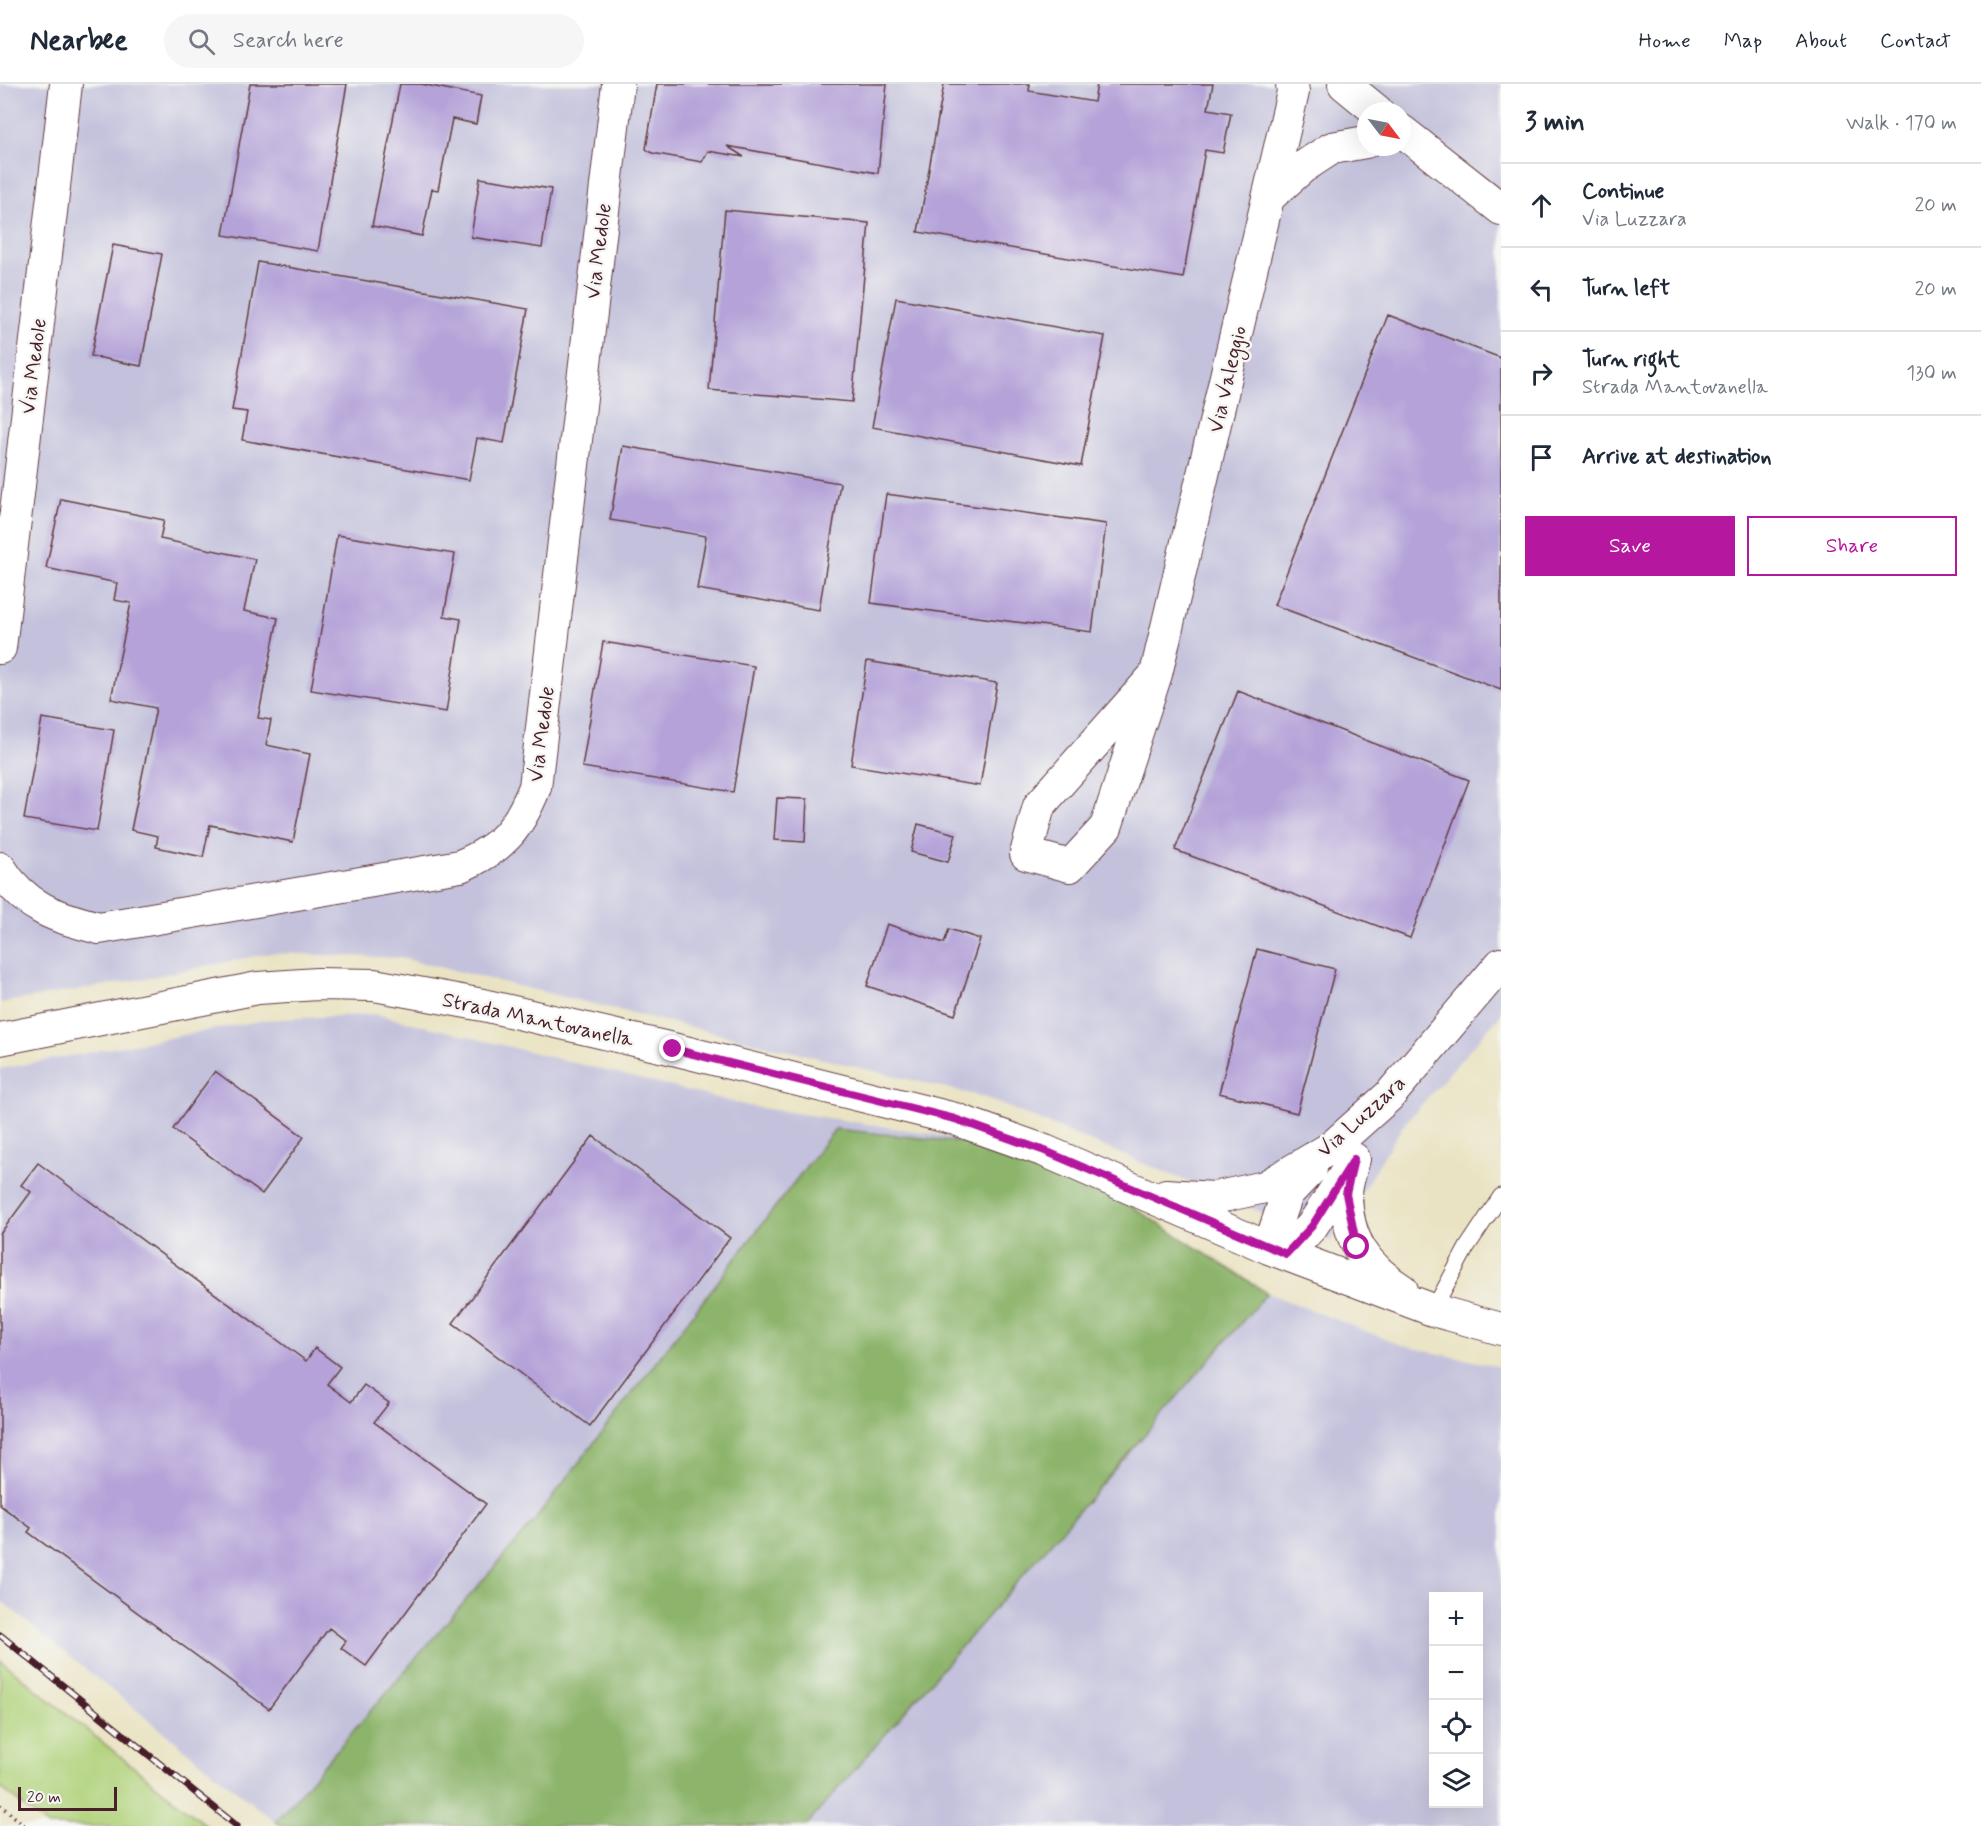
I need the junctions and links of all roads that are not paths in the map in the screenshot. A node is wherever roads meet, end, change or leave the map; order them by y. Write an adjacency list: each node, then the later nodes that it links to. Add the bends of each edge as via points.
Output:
1 (66, 84): 10 (street, Via Medole)
2 (618, 84): 12 (street, Via Medole, via 535,787 524,815 505,840 484,856 460,866 99,928 61,919 32,904)
3 (1292, 84): 8 (street, Via Valeggio)
4 (1344, 84): 5 (street)
5 (1366, 102)
6 (1411, 139): 9 (street)
7 (1357, 144): 8 (street, via 1332,148)
8 (1270, 196): 11 (street, Via Valeggio)
9 (1501, 209)
10 (0, 648)
11 (1156, 674): 11 (street, Via Valeggio, via 1039,806 1026,854 1070,866 1106,827)
12 (0, 868)
13 (1501, 964): 15 (street, Via Luzzara)
14 (0, 1040): 16 (street, Strada Mantovanella, via 258,988 374,986 483,1005 955,1119 1045,1151)
15 (1343, 1153): 16 (street, Via Luzzara, via 1265,1187 1214,1198); 18 (street, via 1287,1194 1276,1220); 19 (street, Via Luzzara, via 1346,1194 1357,1247 1382,1276)
16 (1143, 1193): 18 (street, Strada Mantovanella)
17 (1501, 1196): 19 (lane, via 1467,1247)
18 (1277, 1251): 19 (street, Strada Mantovanella)
19 (1433, 1310): 20 (street, Strada Mantovanella)
20 (1501, 1329)

